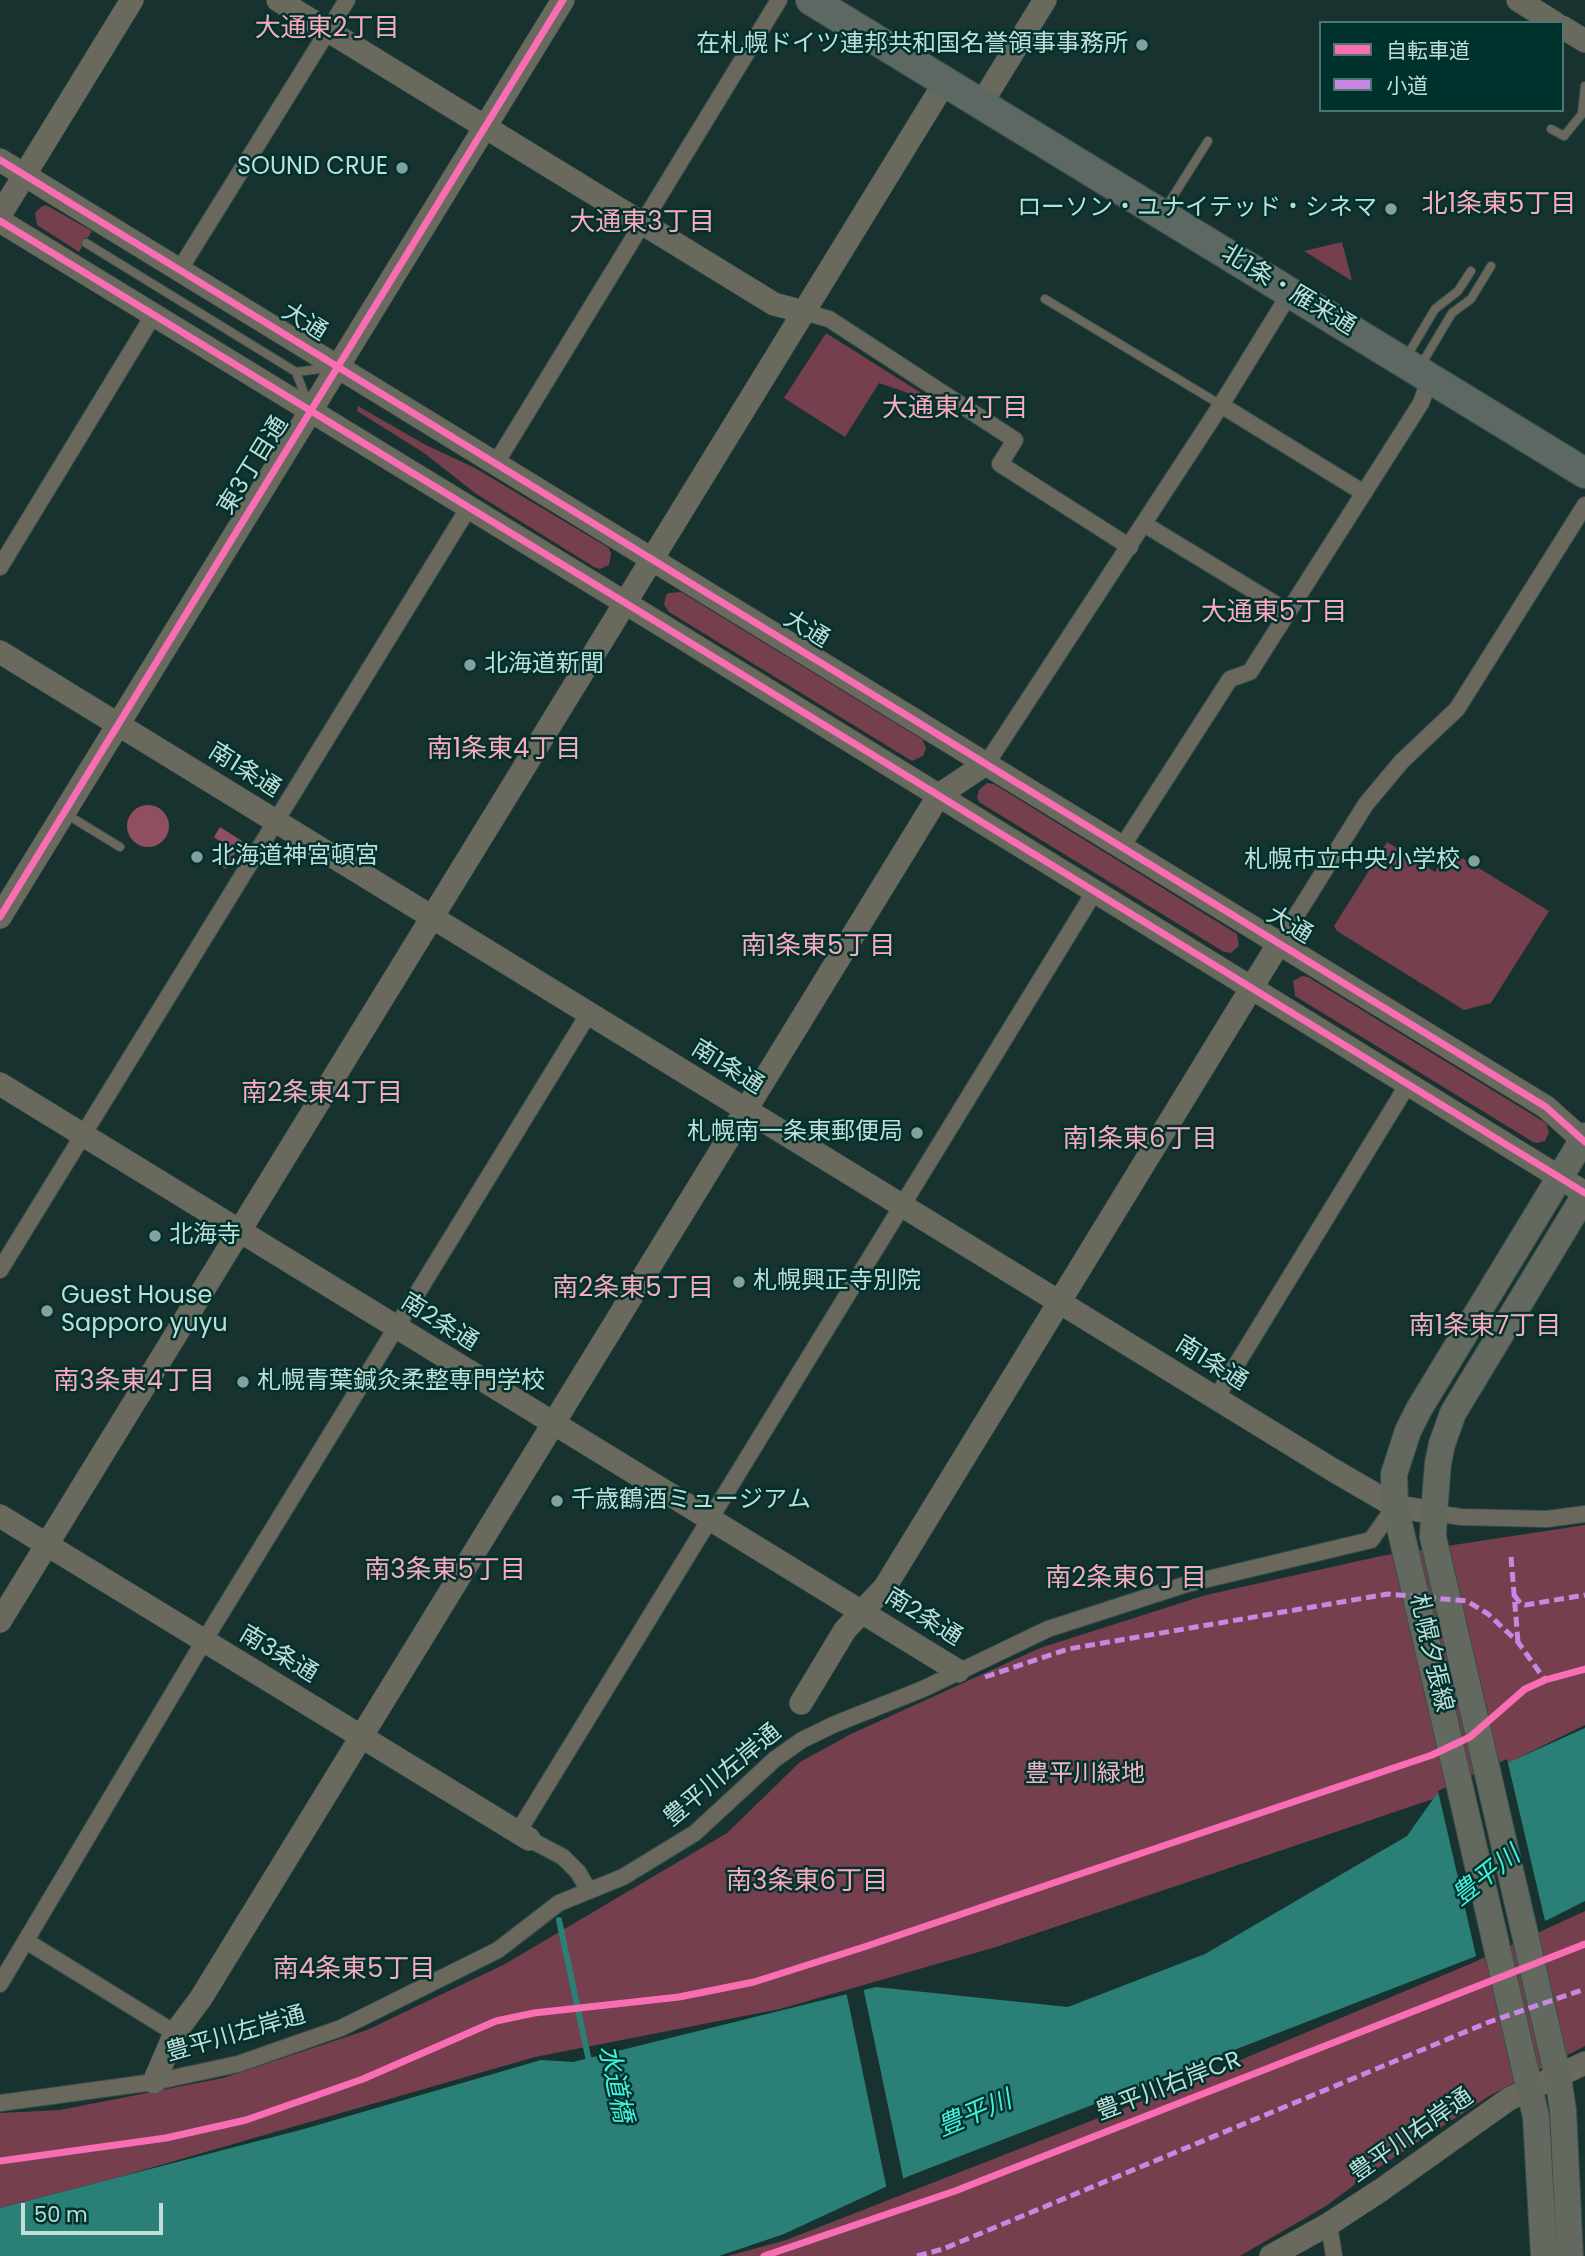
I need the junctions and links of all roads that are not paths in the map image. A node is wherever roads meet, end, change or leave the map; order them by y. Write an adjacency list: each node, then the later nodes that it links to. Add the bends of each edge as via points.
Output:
1 (132, 0): 20 (street)
2 (278, 0): 11 (street)
3 (347, 0): 11 (street)
4 (564, 0): 16 (street, 東3丁目通)
5 (779, 0): 24 (street)
6 (811, 0): 13 (highway, 北1条・雁来通)
7 (1045, 0): 15 (street)
8 (1518, 0): 9 (street)
9 (1552, 21)
10 (1564, 28): 12 (street)
11 (328, 31): 16 (street); 27 (street)
12 (1585, 41)
13 (945, 82): 15 (highway, 北1条・雁来通); 31 (street)
14 (1585, 86): 17 (lane, via 1582,114 1564,136)
15 (981, 104): 21 (highway, 北1条・雁来通)
16 (486, 127): 24 (street); 33 (street, 東3丁目通)
17 (1551, 129)
18 (1208, 141): 21 (lane)
19 (0, 160): 20 (street, 大通)
20 (24, 175): 22 (street); 27 (street, 大通)
21 (1162, 214): 29 (highway, 北1条・雁来通)
22 (0, 215)
23 (0, 221): 32 (street)
24 (642, 223): 31 (street, via 774,304); 38 (street)
25 (86, 243): 35 (lane)
26 (1491, 266): 34 (lane, via 1471,299 1452,313)
27 (180, 269): 33 (street, 大通)
28 (1471, 271): 34 (lane, via 1458,291 1435,309)
29 (1290, 293): 34 (highway, 北1条・雁来通); 36 (street)
30 (1045, 299): 36 (lane)
31 (804, 313): 44 (street, via 829,319 1015,440 1000,464); 45 (street)
32 (154, 314): 37 (street); 46 (street)
33 (338, 367): 35 (lane); 37 (street, 東3丁目通); 38 (street, 大通)
34 (1417, 371): 39 (highway, 北1条・雁来通); 40 (street, via 1421,403)
35 (296, 372): 37 (lane)
36 (1221, 405): 40 (street); 43 (street)
37 (311, 411): 42 (street); 50 (street, 東3丁目通)
38 (496, 463): 45 (street, 大通)
39 (1585, 473)
40 (1364, 493): 48 (street)
41 (1585, 505): 60 (street, via 1457,709 1402,761 1366,804)
42 (469, 507): 47 (street); 54 (street)
43 (1144, 524): 44 (street); 48 (street)
44 (1130, 547): 51 (street)
45 (653, 559): 47 (street); 51 (street, 大通)
46 (0, 566)
47 (626, 603): 52 (street); 59 (street)
48 (1287, 611): 56 (street, via 1250,672 1230,679)
49 (0, 652): 50 (street, 南1条通)
50 (119, 725): 53 (street, 東3丁目通); 54 (street, 南1条通)
51 (988, 763): 52 (street); 56 (street, 大通)
52 (939, 795): 57 (street); 65 (street)
53 (65, 813): 55 (lane); 58 (street, 東3丁目通)
54 (275, 821): 59 (street, 南1条通); 66 (street)
55 (120, 847)
56 (1122, 847): 60 (street, 大通)
57 (1095, 891): 61 (street); 70 (street)
58 (0, 917)
59 (431, 917): 62 (street, 南1条通); 71 (street)
60 (1279, 943): 61 (street); 67 (street, 大通, via 1546,1107)
61 (1252, 987): 64 (street); 73 (street)
62 (589, 1013): 65 (street, 南1条通); 74 (street)
63 (0, 1084): 66 (street, 南2条通)
64 (1408, 1084): 68 (street); 75 (street)
65 (745, 1110): 70 (street, 南1条通); 76 (street)
66 (83, 1135): 71 (street, 南2条通); 72 (street)
67 (1584, 1139): 68 (main road, 札幌夕張線)
68 (1560, 1177): 69 (street); 77 (main road, 札幌夕張線, via 1419,1409 1394,1474)
69 (1585, 1194): 78 (main road, 札幌夕張線, via 1453,1413 1437,1462)
70 (902, 1205): 73 (street, 南1条通); 81 (street)
71 (239, 1231): 74 (street, 南2条通); 82 (street)
72 (0, 1270)
73 (1060, 1302): 75 (street, 南1条通); 83 (street, via 885,1587)
74 (396, 1327): 76 (street, 南2条通); 85 (street)
75 (1216, 1398): 77 (street, 南1条通)
76 (552, 1423): 81 (street, 南2条通); 88 (street)
77 (1395, 1506): 78 (street, 南1条通); 86 (street, 豊平川左岸通, via 1371,1540 1174,1588 1048,1629); 97 (main road, 札幌夕張線)
78 (1434, 1513): 79 (street, via 1547,1519); 95 (main road, 札幌夕張線, via 1433,1537)
79 (1585, 1514)
80 (0, 1516): 82 (street, 南3条通)
81 (709, 1519): 83 (street, 南2条通); 89 (street)
82 (47, 1545): 84 (street); 85 (street, 南3条通)
83 (862, 1611): 86 (street, 南2条通); 87 (street, via 845,1630)
84 (0, 1621)
85 (204, 1641): 88 (street, 南3条通); 91 (street)
86 (958, 1671): 90 (street, 豊平川左岸通, via 802,1740 695,1833 622,1877)
87 (801, 1703)
88 (361, 1736): 89 (street, 南3条通); 93 (street)
89 (524, 1835): 90 (street, via 562,1857)
90 (589, 1891): 96 (street, 豊平川左岸通, via 559,1903 498,1950 341,2028 238,2064)
91 (26, 1941): 92 (street); 93 (street)
92 (0, 1984)
93 (175, 2033): 96 (street)
94 (1585, 2063): 95 (street, 豊平川右岸通)
95 (1558, 2077): 97 (street, 豊平川右岸通); 103 (main road, 札幌夕張線)
96 (154, 2082): 98 (street, 豊平川左岸通)
97 (1530, 2089): 99 (street, 豊平川右岸通); 102 (main road, 札幌夕張線, via 1536,2117)
98 (0, 2103)
99 (1329, 2224): 100 (street, 豊平川右岸通); 101 (street)
100 (1271, 2256)
101 (1334, 2256)
102 (1544, 2256)
103 (1570, 2256)

